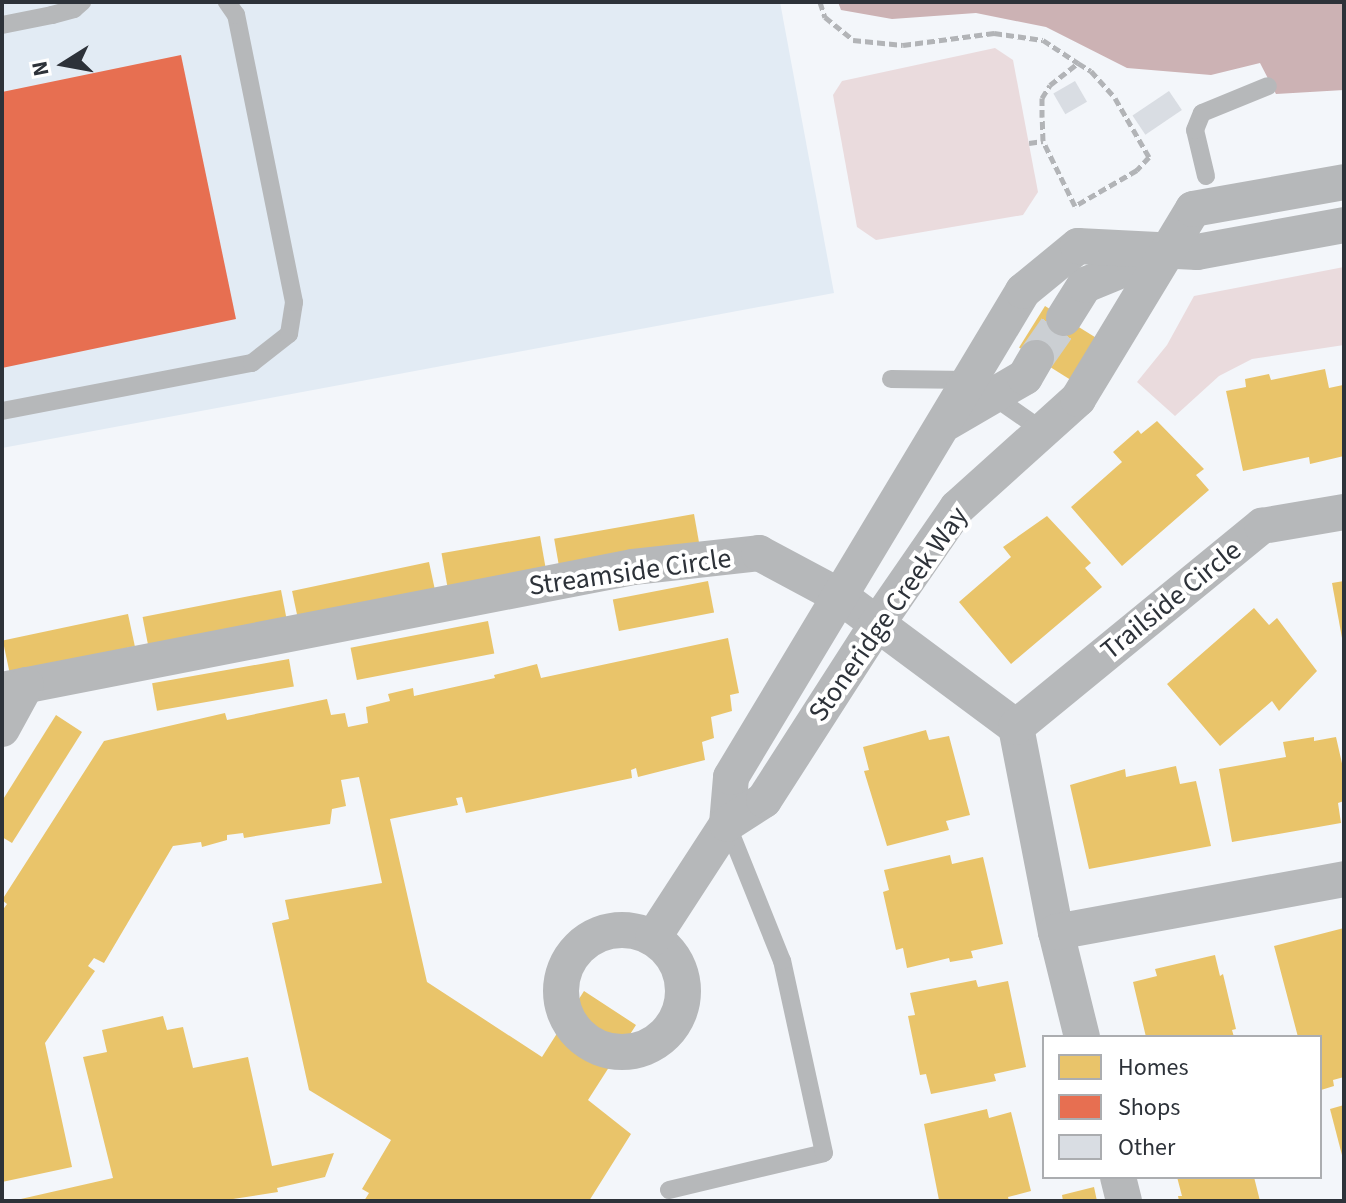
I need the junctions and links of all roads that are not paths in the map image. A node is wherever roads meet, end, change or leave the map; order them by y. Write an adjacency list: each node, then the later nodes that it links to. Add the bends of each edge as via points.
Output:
1 (82, 2): 3 (lane, via 74,9)
2 (227, 2): 13 (lane, via 236,15 294,302 289,334 252,363)
3 (2, 25)
4 (1268, 86): 5 (lane, via 1202,113 1195,130)
5 (1206, 176)
6 (1344, 182): 8 (street, Stoneridge Creek Way, via 1193,209)
7 (1344, 225): 8 (street, Stoneridge Creek Way, via 1197,252)
8 (1164, 252): 9 (street, Stoneridge Creek Way, via 1085,285); 12 (street, Stoneridge Creek Way, via 1078,246 1023,291); 14 (street, Stoneridge Creek Way, via 1078,399)
9 (1064, 318)
10 (1036, 358): 12 (street, Stoneridge Creek Way, via 1025,377)
11 (891, 379): 12 (lane)
12 (982, 387): 14 (lane); 16 (street, Stoneridge Creek Way, via 944,424)
13 (2, 411)
14 (1043, 431): 17 (street, Stoneridge Creek Way, via 957,508)
15 (1344, 512): 19 (street, Trailside Circle, via 1262,526)
16 (841, 597): 17 (street, Streamside Circle); 18 (street, Streamside Circle, via 759,553 617,570); 21 (street, Stoneridge Creek Way, via 731,777)
17 (877, 624): 19 (street, Streamside Circle); 21 (street, Stoneridge Creek Way, via 764,800)
18 (14, 687): 20 (street, Streamside Circle)
19 (1016, 727): 23 (street)
20 (2, 729)
21 (727, 824): 24 (street, Stoneridge Creek Way); 27 (lane, via 782,961 824,1153)
22 (1344, 879): 23 (street)
23 (1056, 932): 25 (street)
24 (653, 938)
25 (1082, 1035)
26 (1118, 1179): 28 (street)
27 (669, 1190)
28 (1124, 1201)

